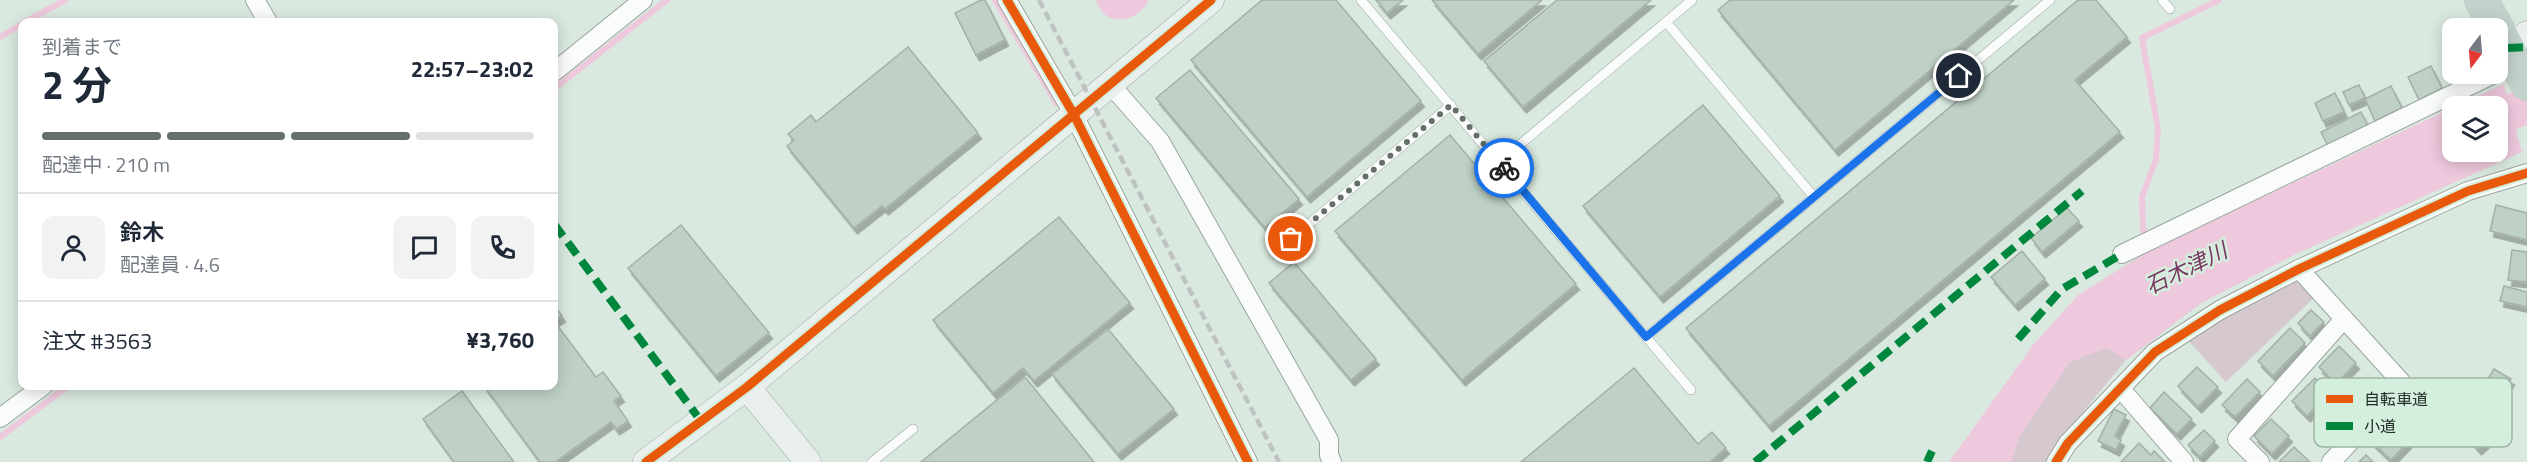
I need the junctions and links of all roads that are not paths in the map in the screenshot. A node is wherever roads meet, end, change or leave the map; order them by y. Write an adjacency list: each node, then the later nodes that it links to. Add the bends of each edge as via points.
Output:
1 (255, 0): 11 (street)
2 (643, 0): 14 (street)
3 (1006, 0): 17 (street)
4 (1211, 0): 15 (street)
5 (1362, 0): 16 (lane)
6 (1692, 0): 12 (lane)
7 (2050, 0): 20 (lane)
8 (2162, 0): 10 (lane)
9 (2481, 0): 13 (highway)
10 (2170, 9)
11 (266, 18)
12 (1666, 22): 18 (lane); 20 (lane)
13 (2509, 55): 22 (street)
14 (558, 69)
15 (1109, 83): 17 (street); 38 (street, via 1160,141 1329,440)
16 (1451, 105): 18 (lane); 21 (lane)
17 (1073, 113): 27 (street); 37 (street)
18 (1498, 162): 25 (lane)
19 (2527, 173): 23 (street, via 2468,191)
20 (1814, 196): 25 (lane)
21 (1291, 239)
22 (2122, 254)
23 (2299, 269): 24 (street); 28 (street, via 2220,310 2155,352)
24 (2344, 318): 26 (street); 41 (street, via 2236,439)
25 (1646, 337): 30 (lane)
26 (2398, 378)
27 (747, 387): 34 (street); 35 (street)
28 (2120, 388): 39 (street, via 2068,443); 40 (street)
29 (38, 390): 31 (street)
30 (1691, 390)
31 (0, 418)
32 (913, 429): 36 (lane)
33 (2345, 447): 42 (street)
34 (646, 462)
35 (808, 462)
36 (872, 462)
37 (1248, 462)
38 (1332, 462)
39 (2056, 462)
40 (2184, 462)
41 (2260, 462)
42 (2331, 462)

